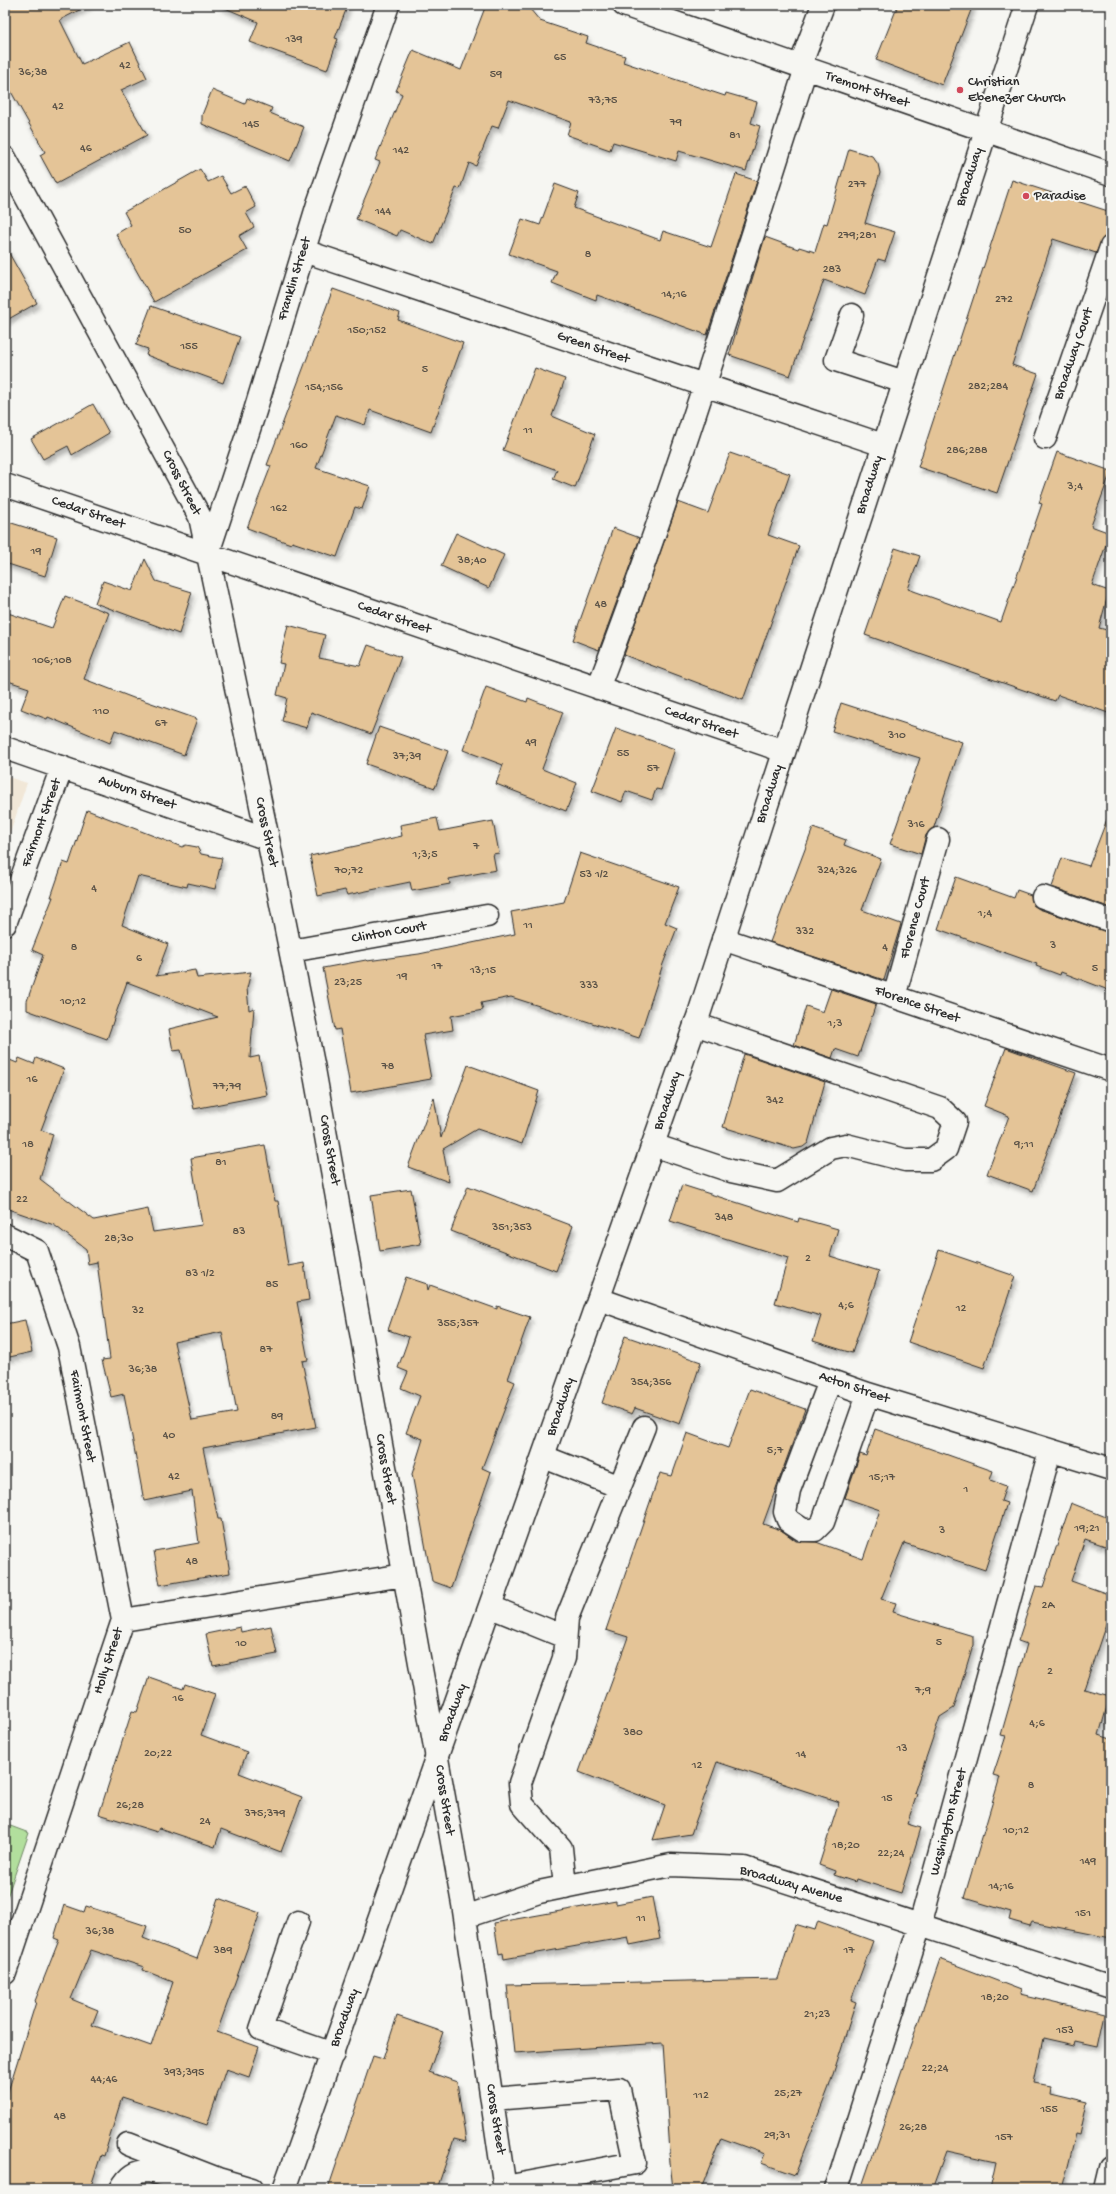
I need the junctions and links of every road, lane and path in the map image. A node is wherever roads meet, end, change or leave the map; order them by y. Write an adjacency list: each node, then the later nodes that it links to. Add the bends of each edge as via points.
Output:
1 (388, 5): 10 (street, Franklin Street)
2 (624, 5): 5 (street, Tremont Street)
3 (823, 5): 5 (street)
4 (1027, 5): 6 (street, Broadway)
5 (803, 67): 6 (street, Tremont Street); 13 (street)
6 (986, 131): 8 (street, Tremont Street); 12 (street, Broadway)
7 (5, 158): 17 (street, Cross Street, via 200,517)
8 (1111, 174)
9 (1111, 247): 14 (street, Broadway Court)
10 (304, 251): 13 (street, Green Street); 17 (street, Franklin Street)
11 (852, 315): 12 (street, via 836,360)
12 (904, 382): 15 (street, Broadway)
13 (704, 385): 15 (street, Green Street); 18 (street, via 623,623)
14 (1045, 438)
15 (883, 445): 20 (street, Broadway)
16 (5, 485): 17 (street, Cedar Street)
17 (207, 554): 18 (street, Cedar Street); 22 (street, Cross Street)
18 (598, 688): 20 (street, Cedar Street)
19 (5, 748): 21 (street, Auburn Street)
20 (784, 751): 28 (street, Broadway)
21 (62, 768): 22 (street, Auburn Street); 27 (street, Fairmont Street)
22 (268, 839): 29 (street, Cross Street)
23 (938, 839): 30 (street, Florence Court)
24 (1043, 898): 26 (street)
25 (487, 916): 29 (street, Clinton Court)
26 (1111, 921)
27 (5, 924)
28 (723, 939): 30 (street, Florence Street); 31 (street, Broadway)
29 (290, 951): 43 (street, Cross Street, via 314,1069)
30 (894, 997): 32 (street, Florence Street)
31 (695, 1024): 33 (street, Broadway); 33 (street, via 940,1108 955,1122 946,1149 931,1160 905,1160 846,1145 832,1148 777,1181 731,1172)
32 (1111, 1070)
33 (653, 1146): 35 (street, Broadway)
34 (5, 1235): 45 (street, Fairmont Street, via 37,1252 69,1347)
35 (599, 1299): 36 (street, Acton Street); 40 (street, Broadway)
36 (830, 1381): 37 (street, Acton Street); 37 (street, via 789,1490 785,1512 788,1520 803,1530 815,1530 823,1522)
37 (868, 1394): 39 (street, Acton Street)
38 (644, 1427): 42 (street)
39 (1050, 1451): 41 (street, Acton Street); 51 (street, Washington Street)
40 (544, 1457): 42 (street); 44 (street, Broadway)
41 (1111, 1469)
42 (620, 1487): 46 (street, via 567,1618)
43 (404, 1575): 45 (street, Holly Street); 47 (street, Cross Street)
44 (491, 1607): 46 (street); 47 (street, Broadway)
45 (123, 1620): 52 (street, Holly Street)
46 (565, 1637): 48 (street, via 564,1658 520,1783 522,1804 561,1848)
47 (437, 1759): 49 (street, Cross Street); 54 (street, Broadway)
48 (565, 1887): 49 (street, Broadway Avenue, via 539,1892); 51 (street, Broadway Avenue, via 671,1866 744,1868)
49 (465, 1917): 55 (street, Cross Street)
50 (298, 1922): 54 (street, via 261,2030)
51 (920, 1925): 53 (street, Broadway Avenue); 63 (street, Washington Street)
52 (5, 1973)
53 (1111, 1987)
54 (332, 2054): 62 (street, Broadway)
55 (492, 2099): 59 (street, Cross Street); 59 (street, via 620,2089 635,2163)
56 (128, 2144): 58 (street)
57 (1111, 2168): 64 (street)
58 (224, 2184): 60 (street, via 199,2185 141,2171 130,2175); 61 (street)
59 (505, 2188)
60 (121, 2189)
61 (252, 2189)
62 (284, 2189)
63 (836, 2189)
64 (1106, 2189)

